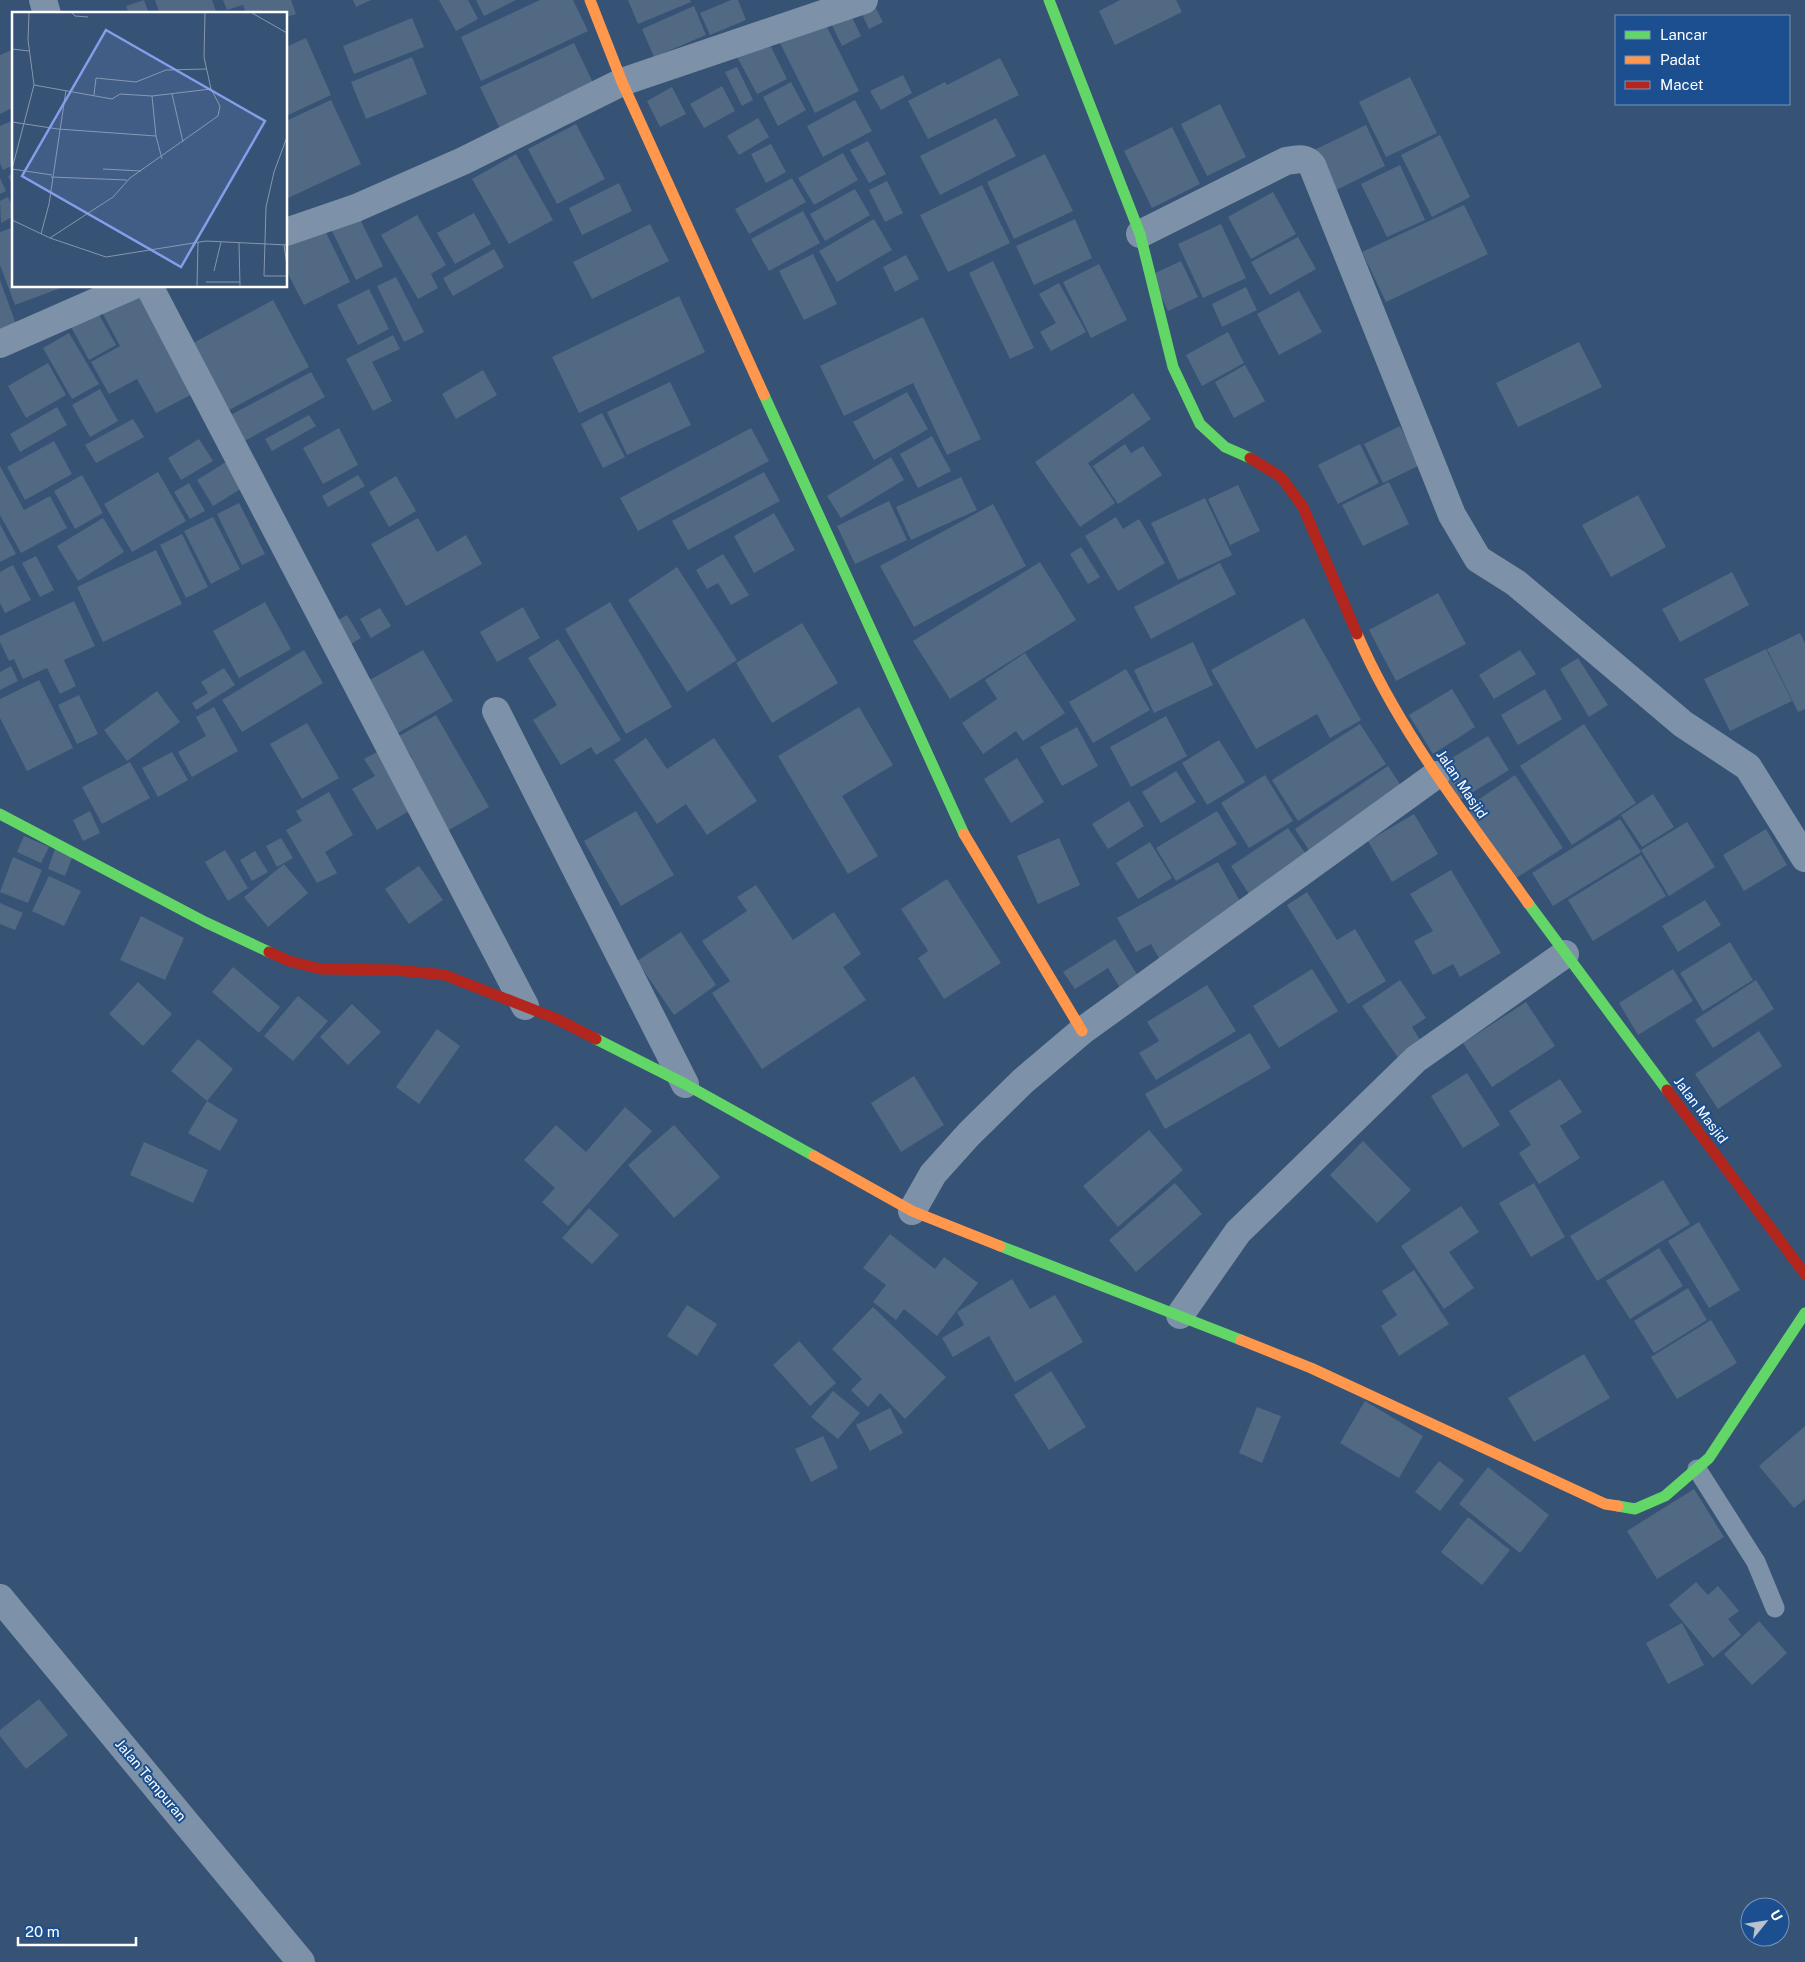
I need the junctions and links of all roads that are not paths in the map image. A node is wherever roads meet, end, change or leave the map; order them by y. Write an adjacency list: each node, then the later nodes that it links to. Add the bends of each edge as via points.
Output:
1 (590, 0): 4 (street)
2 (864, 0): 4 (street)
3 (1049, 0): 6 (street, Jalan Masjid)
4 (622, 82): 5 (street, via 463,161 356,208); 16 (street, via 963,832)
5 (288, 231)
6 (1140, 234): 11 (street, Jalan Masjid, via 1173,367 1200,424 1226,447 1260,462 1281,477 1302,507 1373,672); 13 (street, via 1286,161 1308,160 1452,515 1478,559 1516,583 1683,724 1748,767)
7 (127, 288): 9 (street)
8 (150, 288): 15 (street)
9 (0, 344)
10 (496, 711): 17 (street)
11 (1436, 775): 14 (street, Jalan Masjid); 16 (street)
12 (0, 814): 15 (street, via 205,922 289,961 321,969 396,970 445,975)
13 (1805, 858)
14 (1566, 954): 19 (street, Jalan Masjid); 21 (street, via 1416,1059 1238,1232)
15 (525, 1006): 17 (street, via 558,1019)
16 (1082, 1031): 18 (street, via 1023,1081 969,1134 933,1174)
17 (685, 1084): 18 (street)
18 (912, 1211): 21 (street)
19 (1805, 1274)
20 (1805, 1313): 22 (street, via 1709,1458)
21 (1180, 1315): 22 (street, via 1311,1368 1605,1504 1636,1509 1665,1496)
22 (1697, 1469): 24 (lane, via 1756,1562)
23 (0, 1598): 25 (street, Jalan Tempuran)
24 (1775, 1608)
25 (302, 1962)

